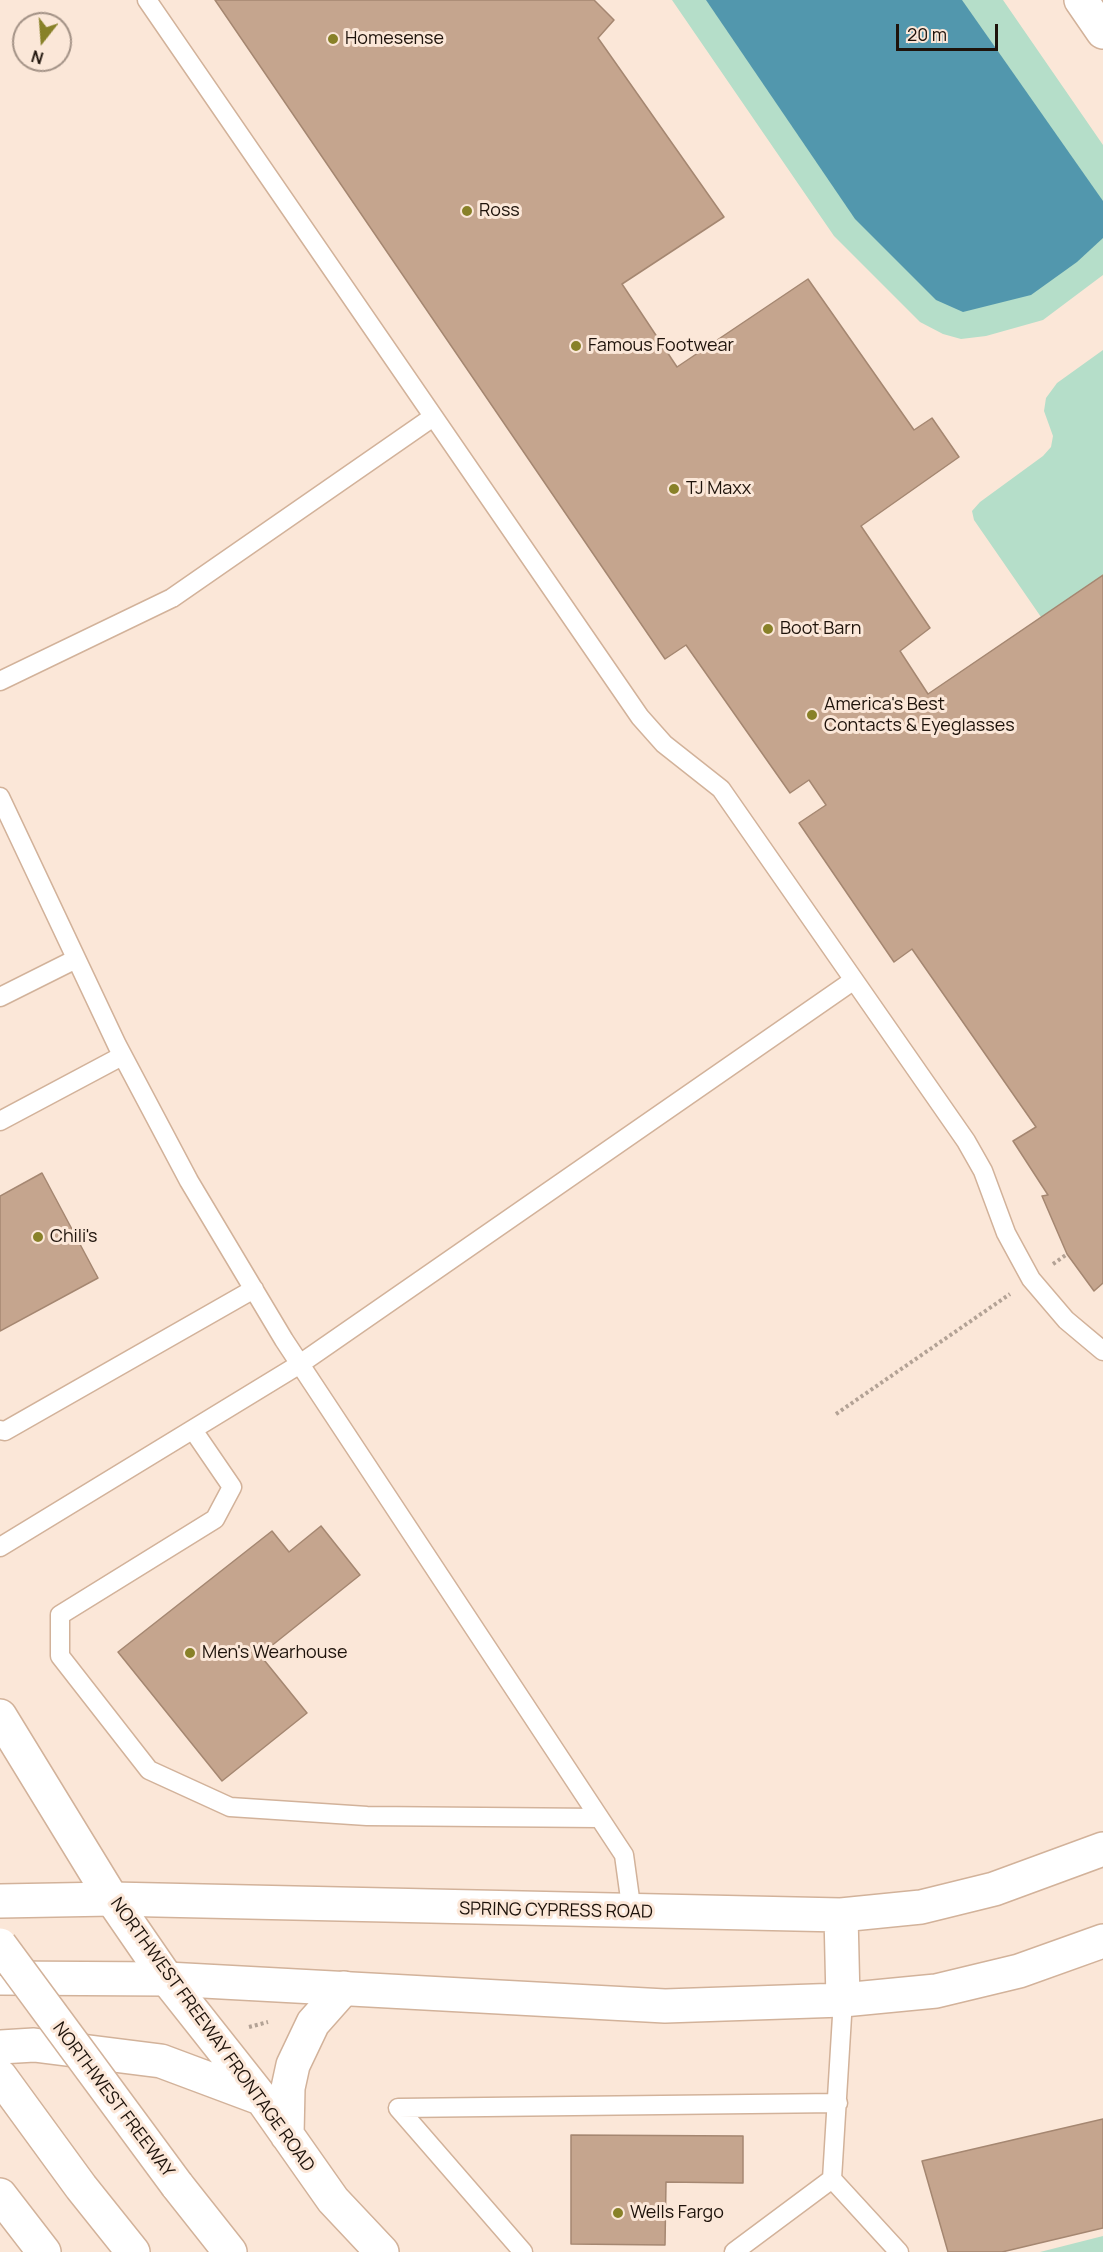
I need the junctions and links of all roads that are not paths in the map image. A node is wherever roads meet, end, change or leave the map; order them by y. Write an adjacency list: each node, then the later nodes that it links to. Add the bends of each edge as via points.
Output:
1 (147, 0): 4 (lane)
2 (1081, 0): 3 (main road)
3 (1103, 32)
4 (433, 417): 5 (lane, via 172,598); 8 (lane, via 639,717 664,744 721,789)
5 (0, 681)
6 (0, 797): 7 (lane)
7 (76, 959): 9 (lane); 10 (lane)
8 (854, 980): 13 (lane, via 966,1141 983,1171 1006,1233 1031,1279 1066,1320); 14 (lane)
9 (0, 997)
10 (123, 1056): 11 (lane); 12 (lane, via 185,1174)
11 (0, 1121)
12 (254, 1289): 14 (lane); 15 (lane, via 5,1431)
13 (1103, 1351)
14 (300, 1365): 16 (lane); 19 (lane)
15 (0, 1430)
16 (193, 1430): 17 (lane); 19 (lane, via 232,1487 214,1519 60,1615 60,1656 149,1770 230,1807 367,1816)
17 (0, 1547)
18 (0, 1716): 21 (main road, NORTHWEST FREEWAY FRONTAGE ROAD)
19 (599, 1818): 23 (lane, via 624,1855)
20 (1103, 1849): 24 (main road, SPRING CYPRESS ROAD, via 994,1889 921,1907)
21 (112, 1899): 22 (main road, SPRING CYPRESS ROAD); 23 (main road, SPRING CYPRESS ROAD); 28 (main road, NORTHWEST FREEWAY FRONTAGE ROAD)
22 (0, 1901)
23 (632, 1913): 24 (main road, SPRING CYPRESS ROAD)
24 (841, 1915): 30 (main road)
25 (1103, 1941): 30 (main road, via 1019,1971 936,1991)
26 (0, 1945): 41 (main road, NORTHWEST FREEWAY, bridge)
27 (0, 1978): 28 (main road)
28 (167, 1979): 29 (main road); 33 (main road, NORTHWEST FREEWAY FRONTAGE ROAD)
29 (344, 1988): 30 (main road, via 665,2006); 35 (main road, via 313,2023 293,2065)
30 (843, 2000): 34 (lane)
31 (0, 2047): 33 (main road, via 34,2045 161,2061)
32 (0, 2076): 40 (main road)
33 (262, 2099): 35 (main road, NORTHWEST FREEWAY FRONTAGE ROAD)
34 (838, 2103): 36 (lane); 43 (lane, via 398,2108)
35 (287, 2134): 42 (main road, NORTHWEST FREEWAY FRONTAGE ROAD, via 333,2200)
36 (832, 2179): 38 (lane); 44 (lane)
37 (0, 2195): 39 (main road)
38 (896, 2251)
39 (44, 2252)
40 (133, 2252)
41 (230, 2252)
42 (382, 2252)
43 (523, 2252)
44 (734, 2252)

